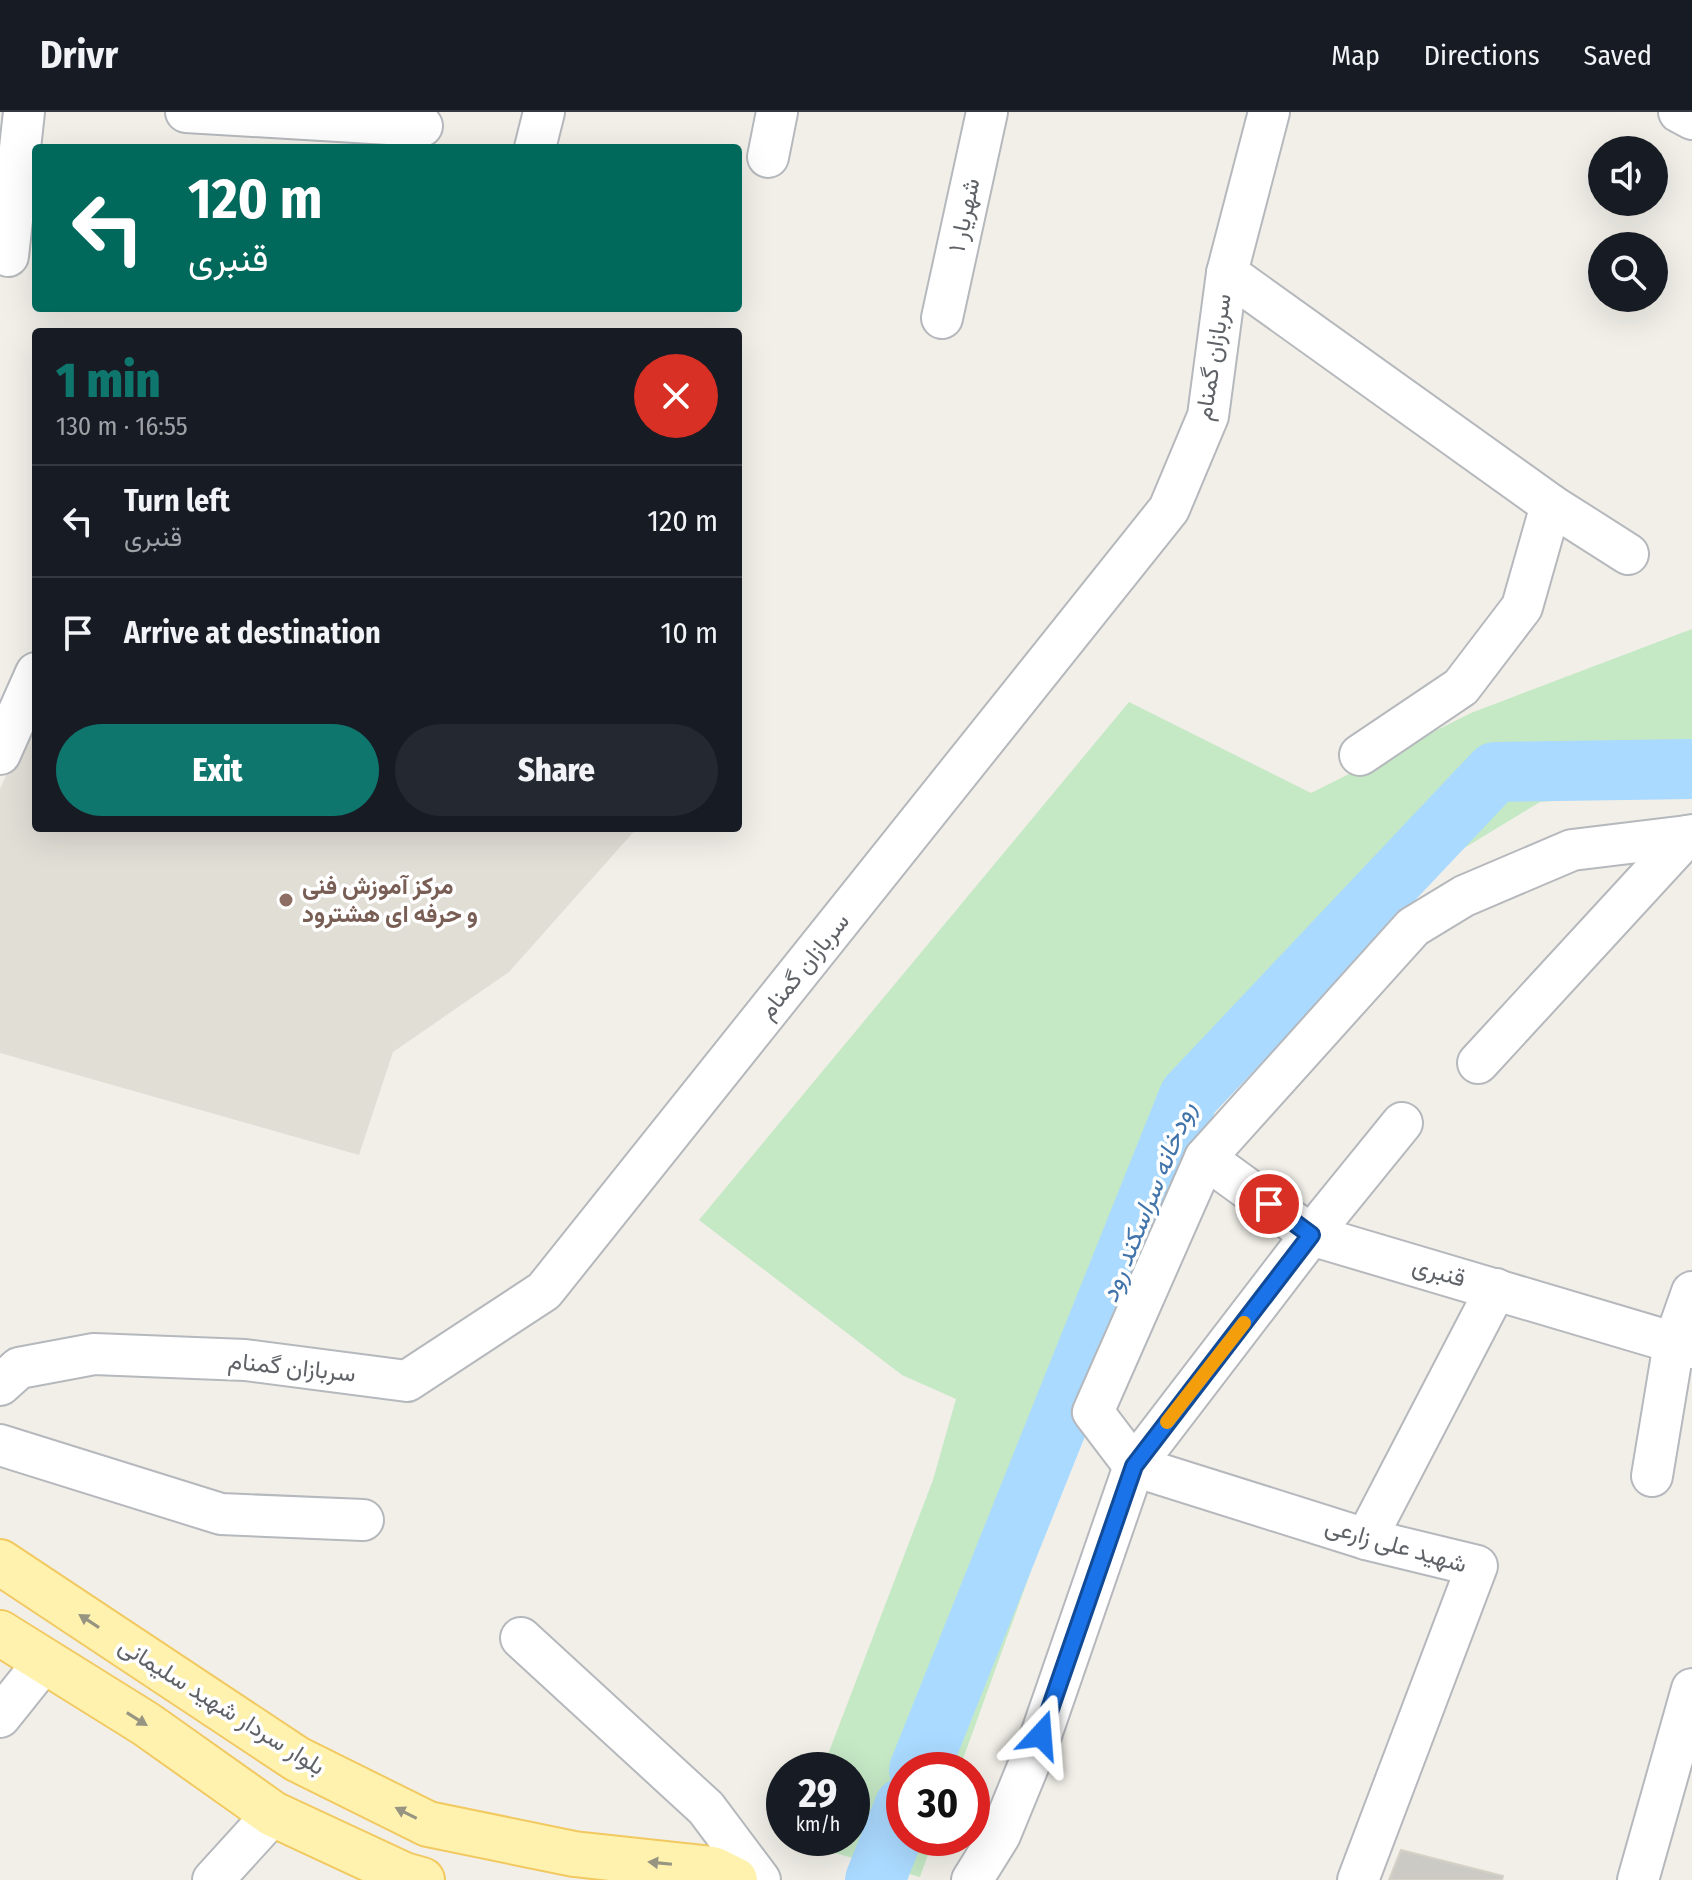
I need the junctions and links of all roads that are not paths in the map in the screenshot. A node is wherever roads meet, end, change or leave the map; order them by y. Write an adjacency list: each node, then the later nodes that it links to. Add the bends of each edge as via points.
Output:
1 (24, 112): 13 (street)
2 (186, 112): 10 (street)
3 (544, 112): 11 (street)
4 (777, 112): 12 (street)
5 (987, 112): 15 (street, شهریار ۱)
6 (1269, 112): 14 (street, سربازان گمنام)
7 (1679, 112): 8 (street)
8 (1692, 119)
9 (422, 126): 10 (street)
10 (223, 131)
11 (536, 144)
12 (768, 157)
13 (8, 256)
14 (1227, 273): 16 (street); 29 (street, سربازان گمنام, via 1208,416 1169,509 544,1291 407,1381 245,1360 94,1354 19,1368)
15 (942, 318)
16 (1551, 505): 17 (street); 20 (street, via 1522,607 1461,687)
17 (1628, 554)
18 (32, 682): 19 (street)
19 (0, 754)
20 (1360, 755)
21 (1690, 836): 22 (street); 24 (street, via 1572,850 1464,896 1413,927)
22 (1478, 1063)
23 (1402, 1123): 25 (street)
24 (1205, 1158): 25 (street, قنبری); 31 (street, via 1093,1412)
25 (1311, 1235): 26 (street, قنبری); 31 (street)
26 (1496, 1289): 28 (street, قنبری); 34 (street)
27 (1692, 1292): 28 (street)
28 (1683, 1346): 32 (street)
29 (0, 1385)
30 (0, 1445): 33 (street, via 221,1514)
31 (1134, 1466): 34 (street, شهيد علی زارعی); 46 (street, via 1041,1735 1000,1835)
32 (1652, 1476)
33 (363, 1520)
34 (1366, 1539): 47 (street, شهيد علی زارعی, via 1477,1566)
35 (0, 1562): 44 (main road, بلوار سردار شهید سلیمانی, one-way to 35, via 713,1869 574,1854 428,1824 297,1759)
36 (0, 1633): 38 (main road)
37 (521, 1638): 45 (street, via 706,1808)
38 (44, 1662): 40 (street); 41 (main road, one-way to 41, via 146,1724)
39 (1692, 1689): 48 (street)
40 (0, 1717)
41 (273, 1814): 42 (street); 43 (main road)
42 (213, 1880)
43 (422, 1880)
44 (735, 1880)
45 (760, 1880)
46 (972, 1880)
47 (1358, 1880)
48 (1638, 1880)

